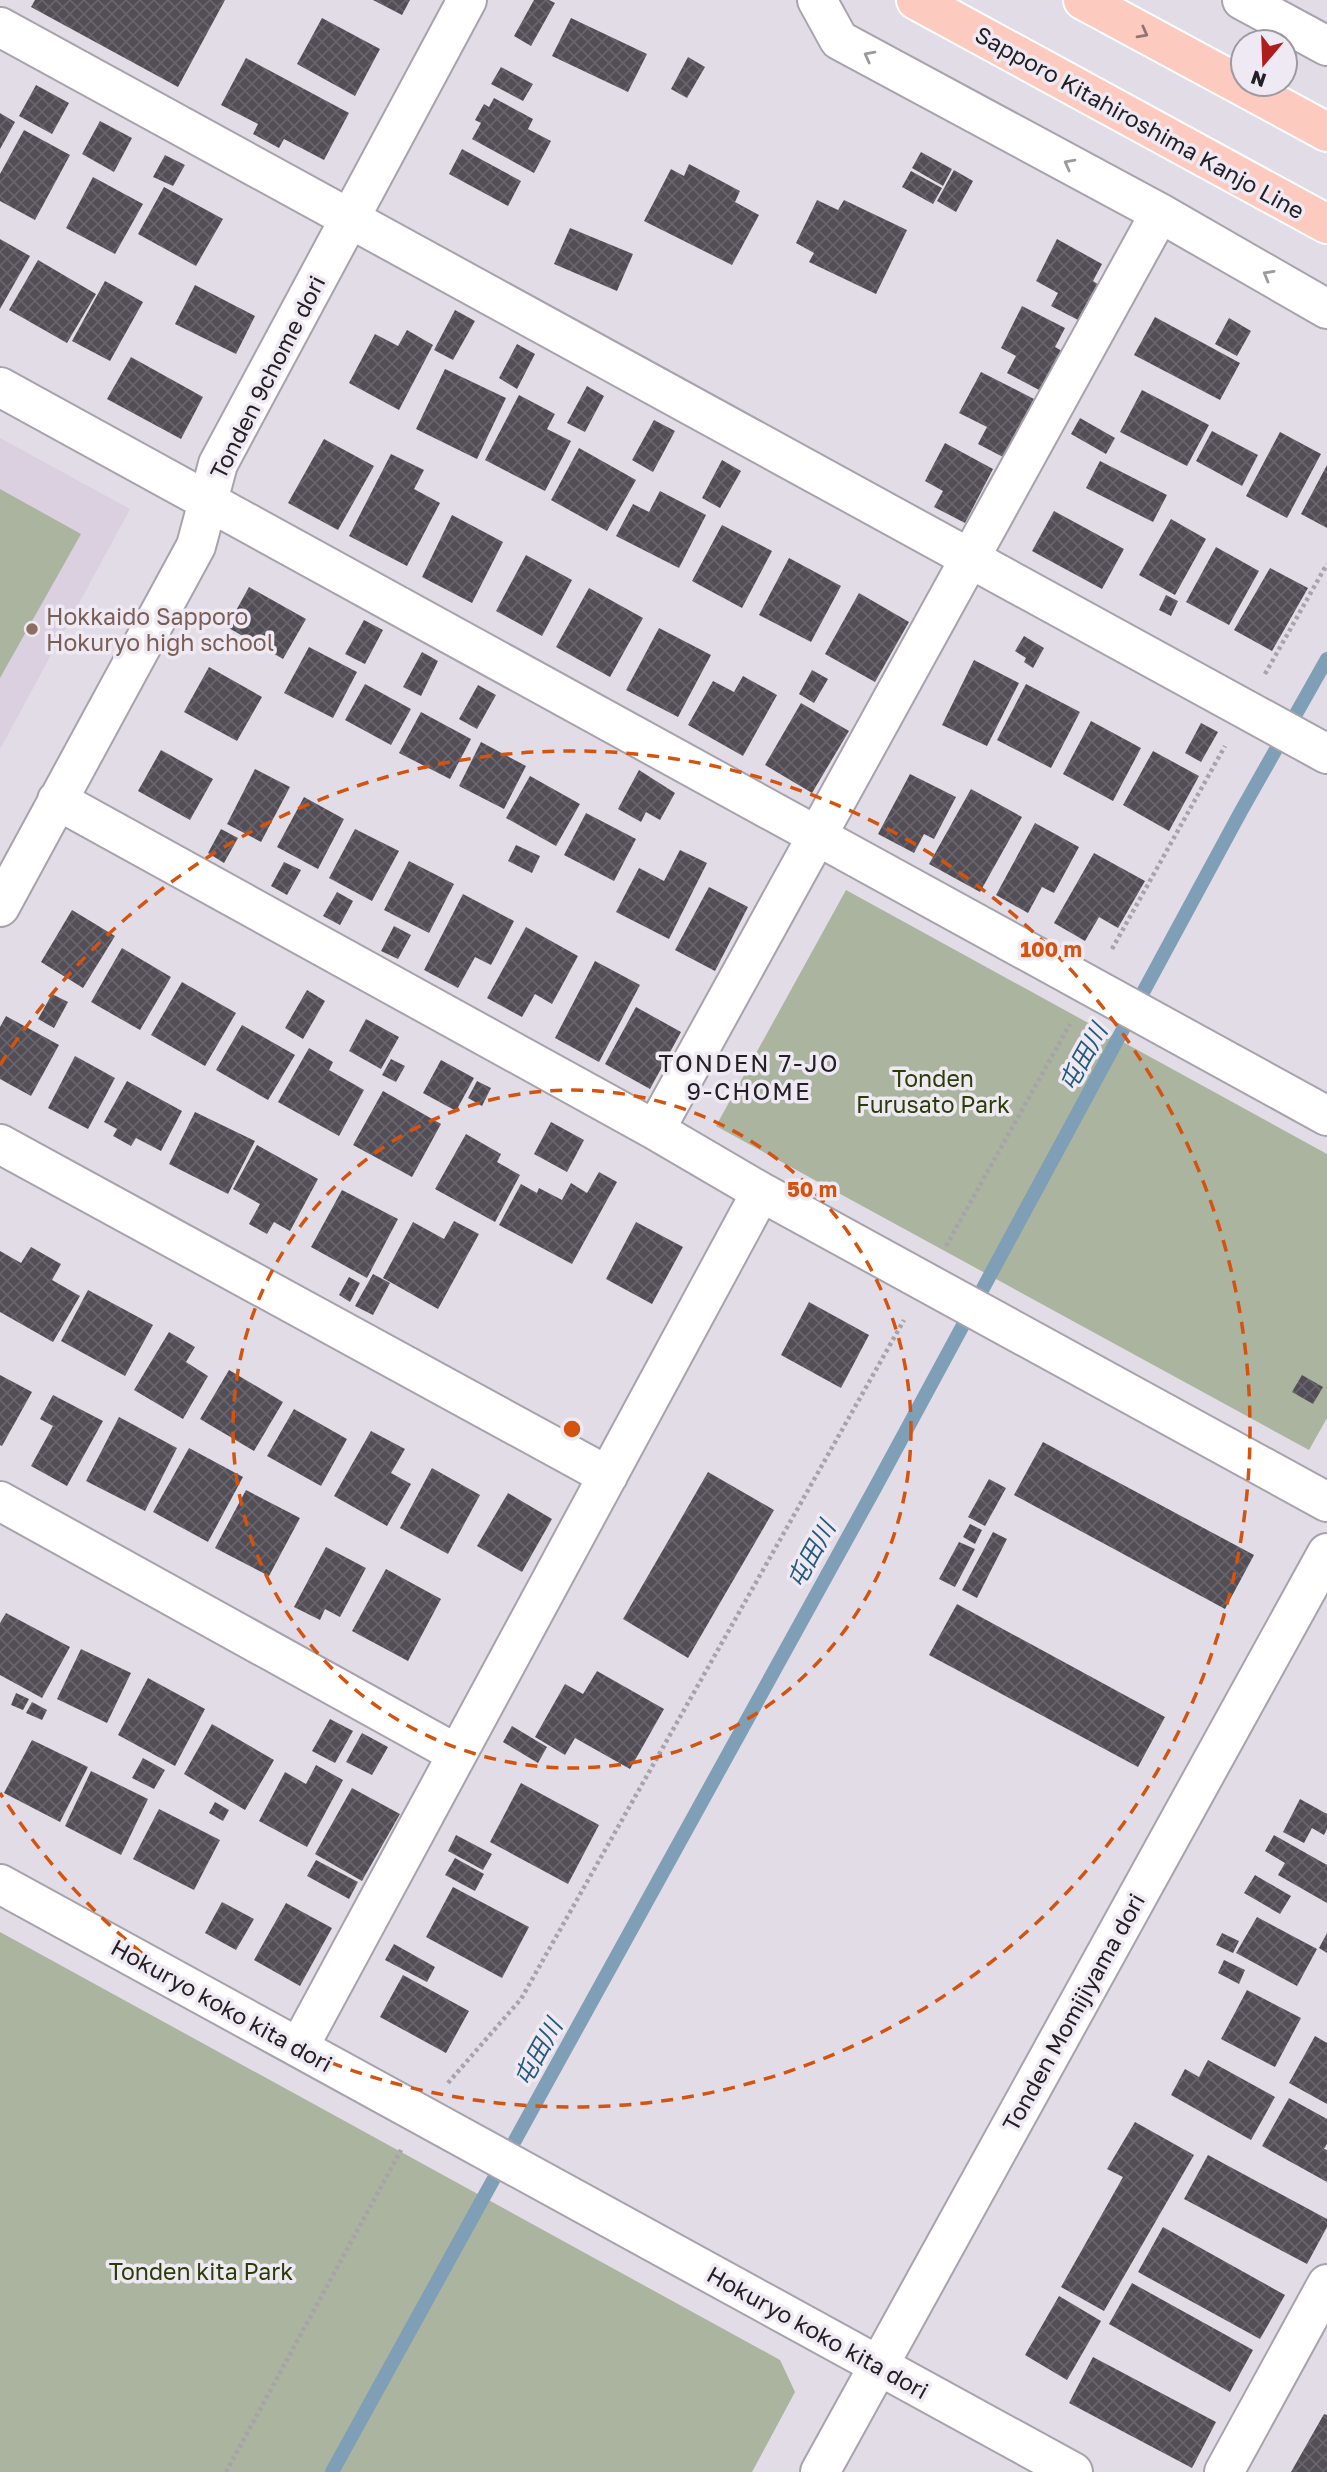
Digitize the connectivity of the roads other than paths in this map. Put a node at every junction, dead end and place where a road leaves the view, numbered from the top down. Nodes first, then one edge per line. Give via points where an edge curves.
1 (467, 0) edge
2 (817, 0) edge
3 (916, 0) edge
4 (1083, 0) edge
5 (1242, 0) edge
6 (0, 27) edge
7 (1327, 46) edge
8 (1327, 132) edge
9 (1160, 213) junction
10 (348, 218) junction
11 (1327, 224) edge
12 (1327, 309) edge
13 (0, 387) edge
14 (207, 501) junction
15 (970, 559) junction
16 (1327, 754) edge
17 (57, 800) junction
18 (817, 836) junction
19 (0, 907) edge
20 (1327, 1116) edge
21 (655, 1130) junction
22 (0, 1144) edge
23 (761, 1192) junction
24 (608, 1476) junction
25 (0, 1501) edge
26 (1327, 1502) edge
27 (1327, 1553) edge
28 (457, 1754) junction
29 (0, 1884) edge
30 (299, 2047) junction
31 (1327, 2284) edge
32 (878, 2365) junction
33 (820, 2472) edge
34 (1073, 2472) edge
35 (1224, 2472) edge

1 - 10 street, Tonden 9chome dori
9 -> 2 street via 839,40
3 - 11 main road, Sapporo Kitahiroshima Kanjo Line
4 -> 8 main road
5 - 7 street
6 - 10 street
12 -> 9 street
9 - 15 street
10 - 14 street, Tonden 9chome dori via 218,464
10 - 15 street
13 - 14 street
14 - 17 street, Tonden 9chome dori via 196,546
14 - 18 street
15 - 16 street
15 - 18 street
17 - 19 street, Tonden 9chome dori
17 - 21 street
18 - 20 street
18 - 21 street
21 - 23 street
22 - 24 street
23 - 24 street
23 - 26 street
24 - 28 street
25 - 28 street
27 - 32 street, Tonden Momijiyama dori
28 - 30 street
29 - 30 street, Hokuryo koko kita dori
30 - 32 street, Hokuryo koko kita dori
31 - 35 street
32 - 33 street, Tonden Momijiyama dori
32 - 34 street, Hokuryo koko kita dori

